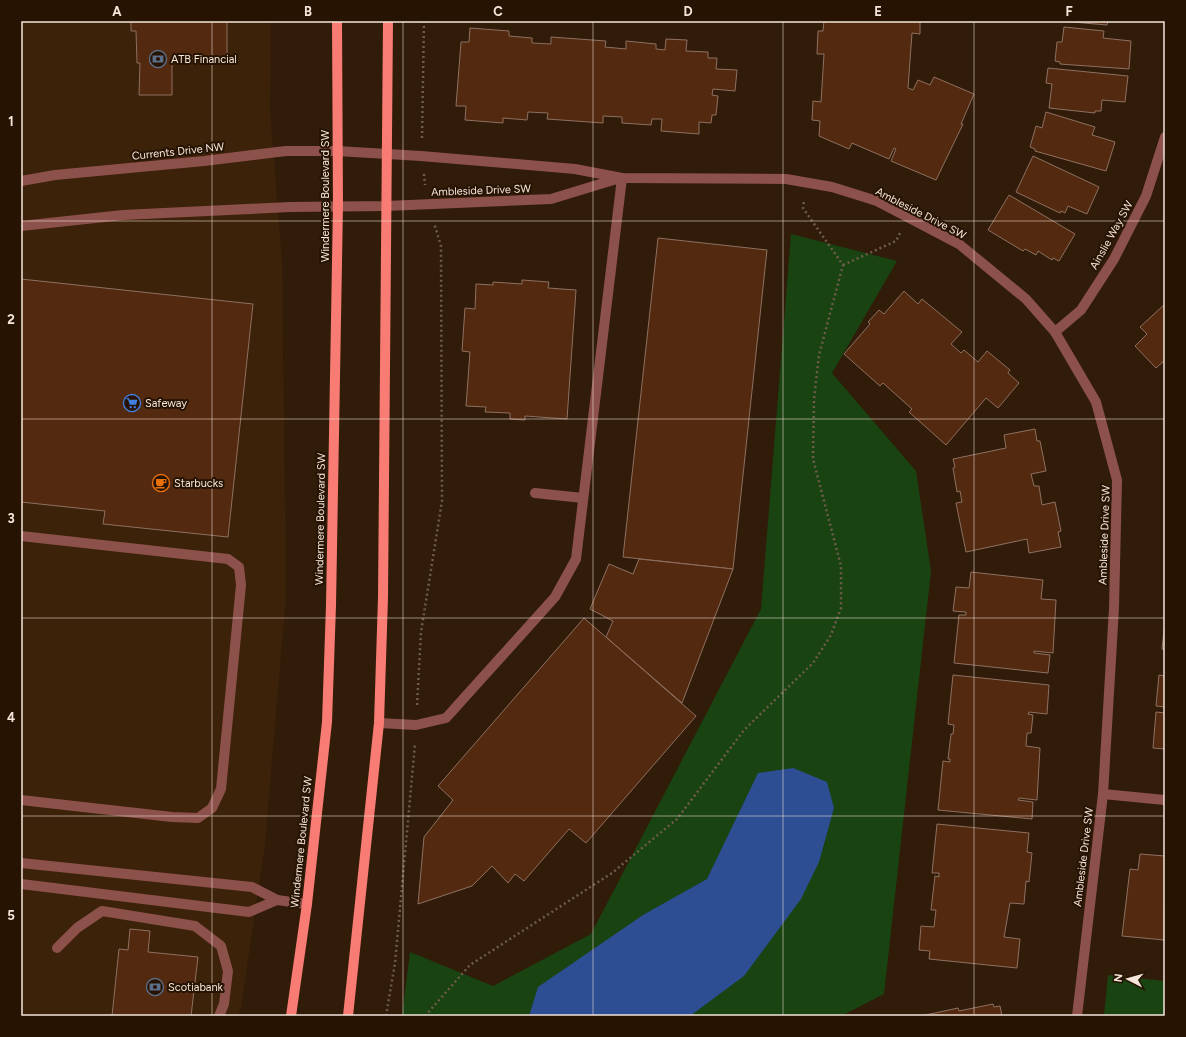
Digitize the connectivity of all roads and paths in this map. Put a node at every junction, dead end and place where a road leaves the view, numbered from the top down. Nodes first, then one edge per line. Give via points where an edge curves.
1 (338, 21) edge
2 (388, 21) edge
3 (424, 21) edge
4 (1165, 137) edge
5 (337, 151) junction
6 (388, 154) junction
7 (421, 156) junction
8 (622, 178) junction
9 (21, 181) edge
10 (805, 182) junction
11 (428, 204) junction
12 (338, 205) junction
13 (386, 206) junction
14 (909, 218) junction
15 (21, 226) edge
16 (843, 265) junction
17 (1055, 332) junction
18 (535, 493) dead end
19 (583, 498) junction
20 (21, 536) edge
21 (379, 723) junction
22 (416, 725) junction
23 (1103, 794) junction
24 (21, 800) edge
25 (1165, 800) edge
26 (21, 863) edge
27 (21, 884) edge
28 (277, 900) junction
29 (307, 904) junction
30 (57, 948) dead end
31 (219, 1016) edge
32 (291, 1016) edge
33 (348, 1016) edge
34 (386, 1016) edge
35 (425, 1016) edge
36 (1077, 1016) edge

1 - 5 main road, Windermere Boulevard SW
2 - 6 main road
3 - 7 path via 424,116
4 - 17 street, Ainslie Way SW via 1146,196 1114,258 1081,310
5 - 6 street, Ambleside Drive SW
5 - 9 street, Currents Drive NW via 286,151 55,175
5 - 12 main road, Windermere Boulevard SW
6 - 7 street, Ambleside Drive SW
6 - 13 main road
7 - 8 street, Ambleside Drive SW via 575,169
7 - 11 path
8 - 10 street, Ambleside Drive SW via 779,179
8 - 11 street, Ambleside Drive SW via 550,199
8 - 19 street
10 - 14 street, Ambleside Drive SW via 832,187 877,201
10 - 16 path via 803,208
11 - 13 street, Ambleside Drive SW
11 - 22 path via 441,246 442,501 422,632
12 - 13 street, Ambleside Drive SW
12 - 15 street via 123,215
12 - 29 main road, Windermere Boulevard SW via 331,597 326,722
13 - 21 main road via 383,597
14 - 16 path via 896,242
14 - 17 street, Ambleside Drive SW via 959,244 1026,299
16 - 35 path via 819,355 814,399 813,459 841,566 841,608 831,635 813,663 744,730 677,819 612,873 470,965
17 - 23 street, Ambleside Drive SW via 1096,402 1117,480 1114,608
18 - 19 street
19 - 22 street via 576,559 555,596 446,718
20 - 24 street via 228,559 239,567 241,585 221,789 212,808 198,818 172,817
21 - 22 street
21 - 33 main road
22 - 34 path via 395,963
23 - 25 street
23 - 36 street, Ambleside Drive SW
26 - 28 street via 252,887
27 - 28 street via 248,912
28 - 29 street
29 - 32 main road, Windermere Boulevard SW
30 - 31 street via 77,928 102,911 195,926 221,946 228,971 224,1004

